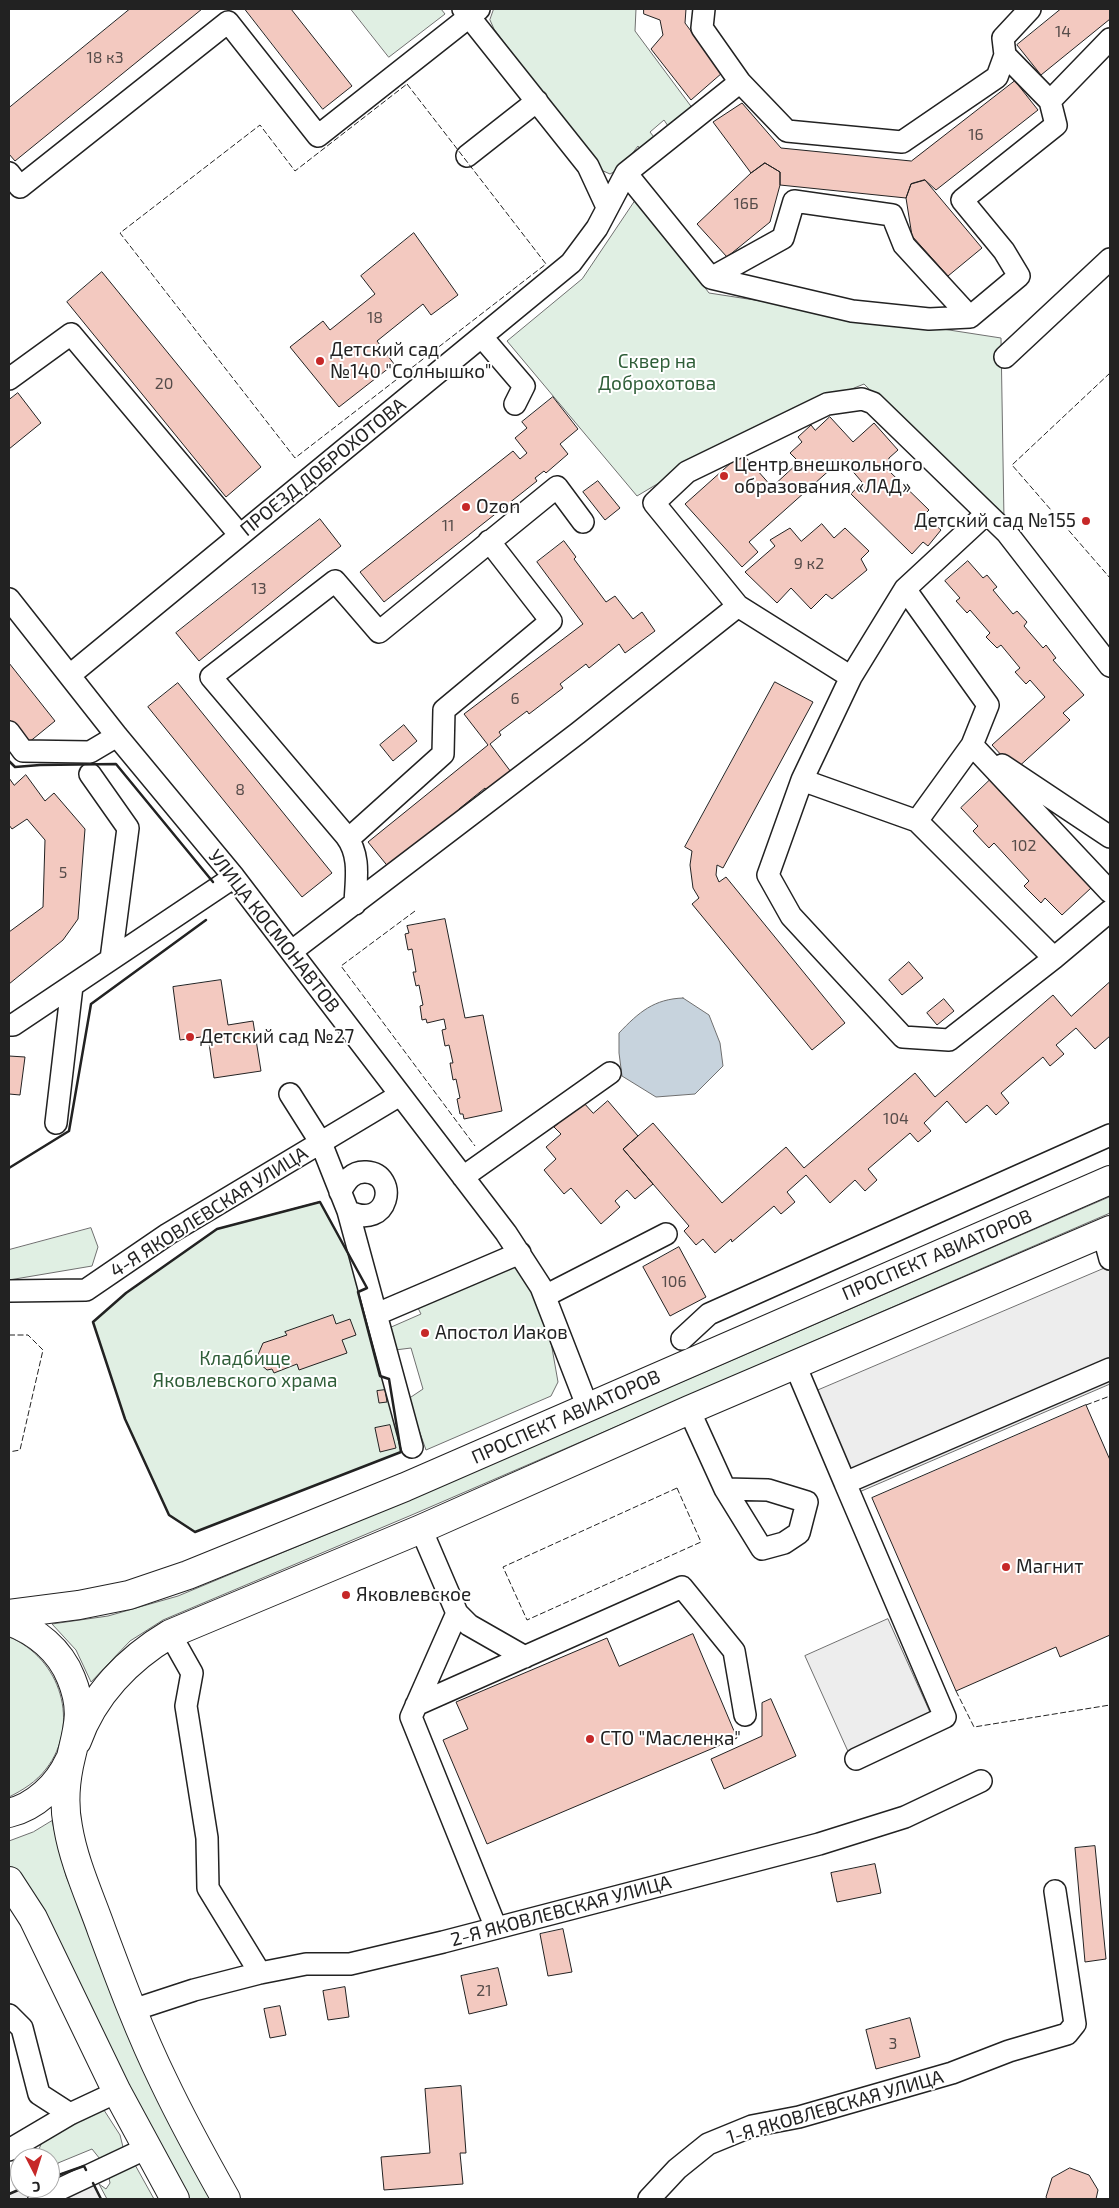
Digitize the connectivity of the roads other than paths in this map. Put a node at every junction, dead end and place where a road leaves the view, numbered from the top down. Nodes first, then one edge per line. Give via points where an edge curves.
1 (704, 9) edge
2 (1030, 9) edge
3 (471, 11) edge
4 (1110, 39) edge
5 (1005, 55) junction
6 (740, 82) junction
7 (536, 101) junction
8 (1050, 101) junction
9 (467, 156) dead end
10 (9, 173) edge
11 (626, 173) junction
12 (607, 207) junction
13 (1110, 258) edge
14 (711, 278) junction
15 (970, 317) junction
16 (482, 337) junction
17 (1005, 357) dead end
18 (9, 379) edge
19 (516, 404) dead end
20 (986, 514) junction
21 (583, 522) dead end
22 (239, 534) junction
23 (489, 541) junction
24 (905, 589) junction
25 (9, 599) edge
26 (738, 606) junction
27 (1110, 666) edge
28 (70, 675) junction
29 (851, 677) junction
30 (9, 732) edge
31 (117, 736) junction
32 (972, 744) junction
33 (90, 774) dead end
34 (802, 780) junction
35 (917, 821) junction
36 (346, 836) junction
37 (1110, 837) edge
38 (234, 877) junction
39 (1110, 892) edge
40 (355, 904) junction
41 (1110, 911) edge
42 (292, 951) junction
43 (1054, 958) junction
44 (112, 960) junction
45 (72, 986) junction
46 (9, 1025) edge
47 (610, 1073) dead end
48 (290, 1094) dead end
49 (400, 1095) junction
50 (56, 1123) dead end
51 (1110, 1135) edge
52 (320, 1143) junction
53 (463, 1177) junction
54 (1110, 1180) edge
55 (1107, 1231) edge
56 (666, 1234) dead end
57 (520, 1253) junction
58 (1110, 1259) edge
59 (9, 1291) edge
60 (545, 1296) junction
61 (377, 1314) junction
62 (682, 1339) dead end
63 (795, 1366) junction
64 (1110, 1369) edge
65 (588, 1408) junction
66 (689, 1410) junction
67 (412, 1447) dead end
68 (845, 1483) junction
69 (725, 1489) dead end
70 (421, 1529) junction
71 (9, 1614) edge
72 (458, 1614) junction
73 (9, 1621) edge
74 (170, 1634) junction
75 (525, 1657) junction
76 (416, 1705) junction
77 (745, 1715) dead end
78 (75, 1747) junction
79 (856, 1759) dead end
80 (981, 1781) dead end
81 (9, 1813) edge
82 (9, 1881) edge
83 (1055, 1891) dead end
84 (496, 1928) junction
85 (260, 1973) junction
86 (133, 2010) junction
87 (9, 2015) edge
88 (117, 2092) junction
89 (70, 2114) junction
90 (147, 2148) junction
91 (9, 2150) edge
92 (39, 2199) edge
93 (175, 2199) edge
94 (226, 2199) edge
95 (649, 2199) edge

1 - 6 street via 702,28
2 - 5 street via 1003,38
3 - 7 street
3 - 10 street via 318,136 228,22 20,188
4 - 8 street
5 - 6 street via 997,77 902,142 787,131
5 - 8 street
6 - 11 street
7 - 9 street
7 - 12 street via 588,166
8 - 15 street via 1056,125 962,200 1004,251 1019,276
11 - 12 street, ПРОЕЗД ДОБРОХОТОВА
11 - 14 street
12 - 16 street, ПРОЕЗД ДОБРОХОТОВА via 597,228 571,263
13 - 17 street
14 - 15 street via 852,311 929,319
14 - 15 street via 783,238 794,201 892,215 904,245
16 - 19 street via 524,386
16 - 22 street, ПРОЕЗД ДОБРОХОТОВА
18 - 22 street via 71,334
20 - 24 street
20 - 26 street via 873,403 862,399 827,404 687,472 654,503
20 - 27 street via 1007,533
21 - 23 street via 557,487
22 - 28 street, ПРОЕЗД ДОБРОХОТОВА
23 - 36 street via 551,621 444,710 442,754 354,834
23 - 36 street via 379,632 335,581 211,678
24 - 29 street
24 - 32 street via 988,705
25 - 28 street, УЛИЦА КОСМОНАВТОВ
26 - 29 street
26 - 40 street
28 - 31 street, УЛИЦА КОСМОНАВТОВ
29 - 34 street
30 - 31 street via 23,751 90,752
31 - 38 street, УЛИЦА КОСМОНАВТОВ
32 - 35 street
32 - 37 street
32 - 39 street
33 - 44 street via 128,828
34 - 35 street
34 - 43 street via 768,876 791,916 902,1037 949,1040
35 - 43 street
36 - 40 street via 354,847
38 - 42 street, УЛИЦА КОСМОНАВТОВ
38 - 44 street
40 - 42 street
41 - 43 street
42 - 49 street, УЛИЦА КОСМОНАВТОВ
44 - 45 street
45 - 46 street
45 - 50 street
47 - 53 street
48 - 52 street
49 - 52 street, 4-Я ЯКОВЛЕВСКАЯ УЛИЦА
49 - 53 street, УЛИЦА КОСМОНАВТОВ
51 - 62 street via 709,1314
52 - 59 street, 4-Я ЯКОВЛЕВСКАЯ УЛИЦА via 168,1234 86,1290
52 - 61 street via 344,1201
53 - 57 street, УЛИЦА КОСМОНАВТОВ
54 - 65 main road, ПРОСПЕКТ АВИАТОРОВ
55 - 58 street
55 - 63 main road
56 - 60 street
57 - 60 street, УЛИЦА КОСМОНАВТОВ
57 - 61 street
60 - 65 street, УЛИЦА КОСМОНАВТОВ
61 - 67 street
63 - 66 main road
63 - 68 street
64 - 68 street
65 - 71 main road, ПРОСПЕКТ АВИАТОРОВ via 405,1487 152,1589 105,1600
66 - 69 street
66 - 70 main road
68 - 79 street via 945,1717
70 - 72 street
70 - 74 main road
72 - 75 street via 469,1625
72 - 76 street
73 - 78 main road via 40,1637 63,1661 77,1694 79,1710
74 - 78 main road via 140,1653 115,1679 93,1707
74 - 85 street via 192,1673 186,1706 207,1838 208,1888
75 - 76 street
75 - 77 street via 682,1587 734,1651
76 - 84 street via 411,1716
78 - 81 main road via 58,1780 46,1793 31,1804
78 - 86 main road via 66,1799 70,1839
80 - 84 street, 2-Я ЯКОВЛЕВСКАЯ УЛИЦА via 904,1816 818,1844
82 - 88 main road via 33,1918
83 - 95 street, 1-Я ЯКОВЛЕВСКАЯ УЛИЦА via 1075,2024 1067,2034 1009,2050 952,2073 799,2117 752,2126 708,2144
84 - 85 street, 2-Я ЯКОВЛЕВСКАЯ УЛИЦА via 350,1964 306,1964
85 - 86 street, 2-Я ЯКОВЛЕВСКАЯ УЛИЦА
86 - 94 main road via 184,2123
87 - 89 street via 22,2028 39,2094
88 - 89 street
88 - 90 main road
89 - 91 street
90 - 92 street
90 - 93 main road

